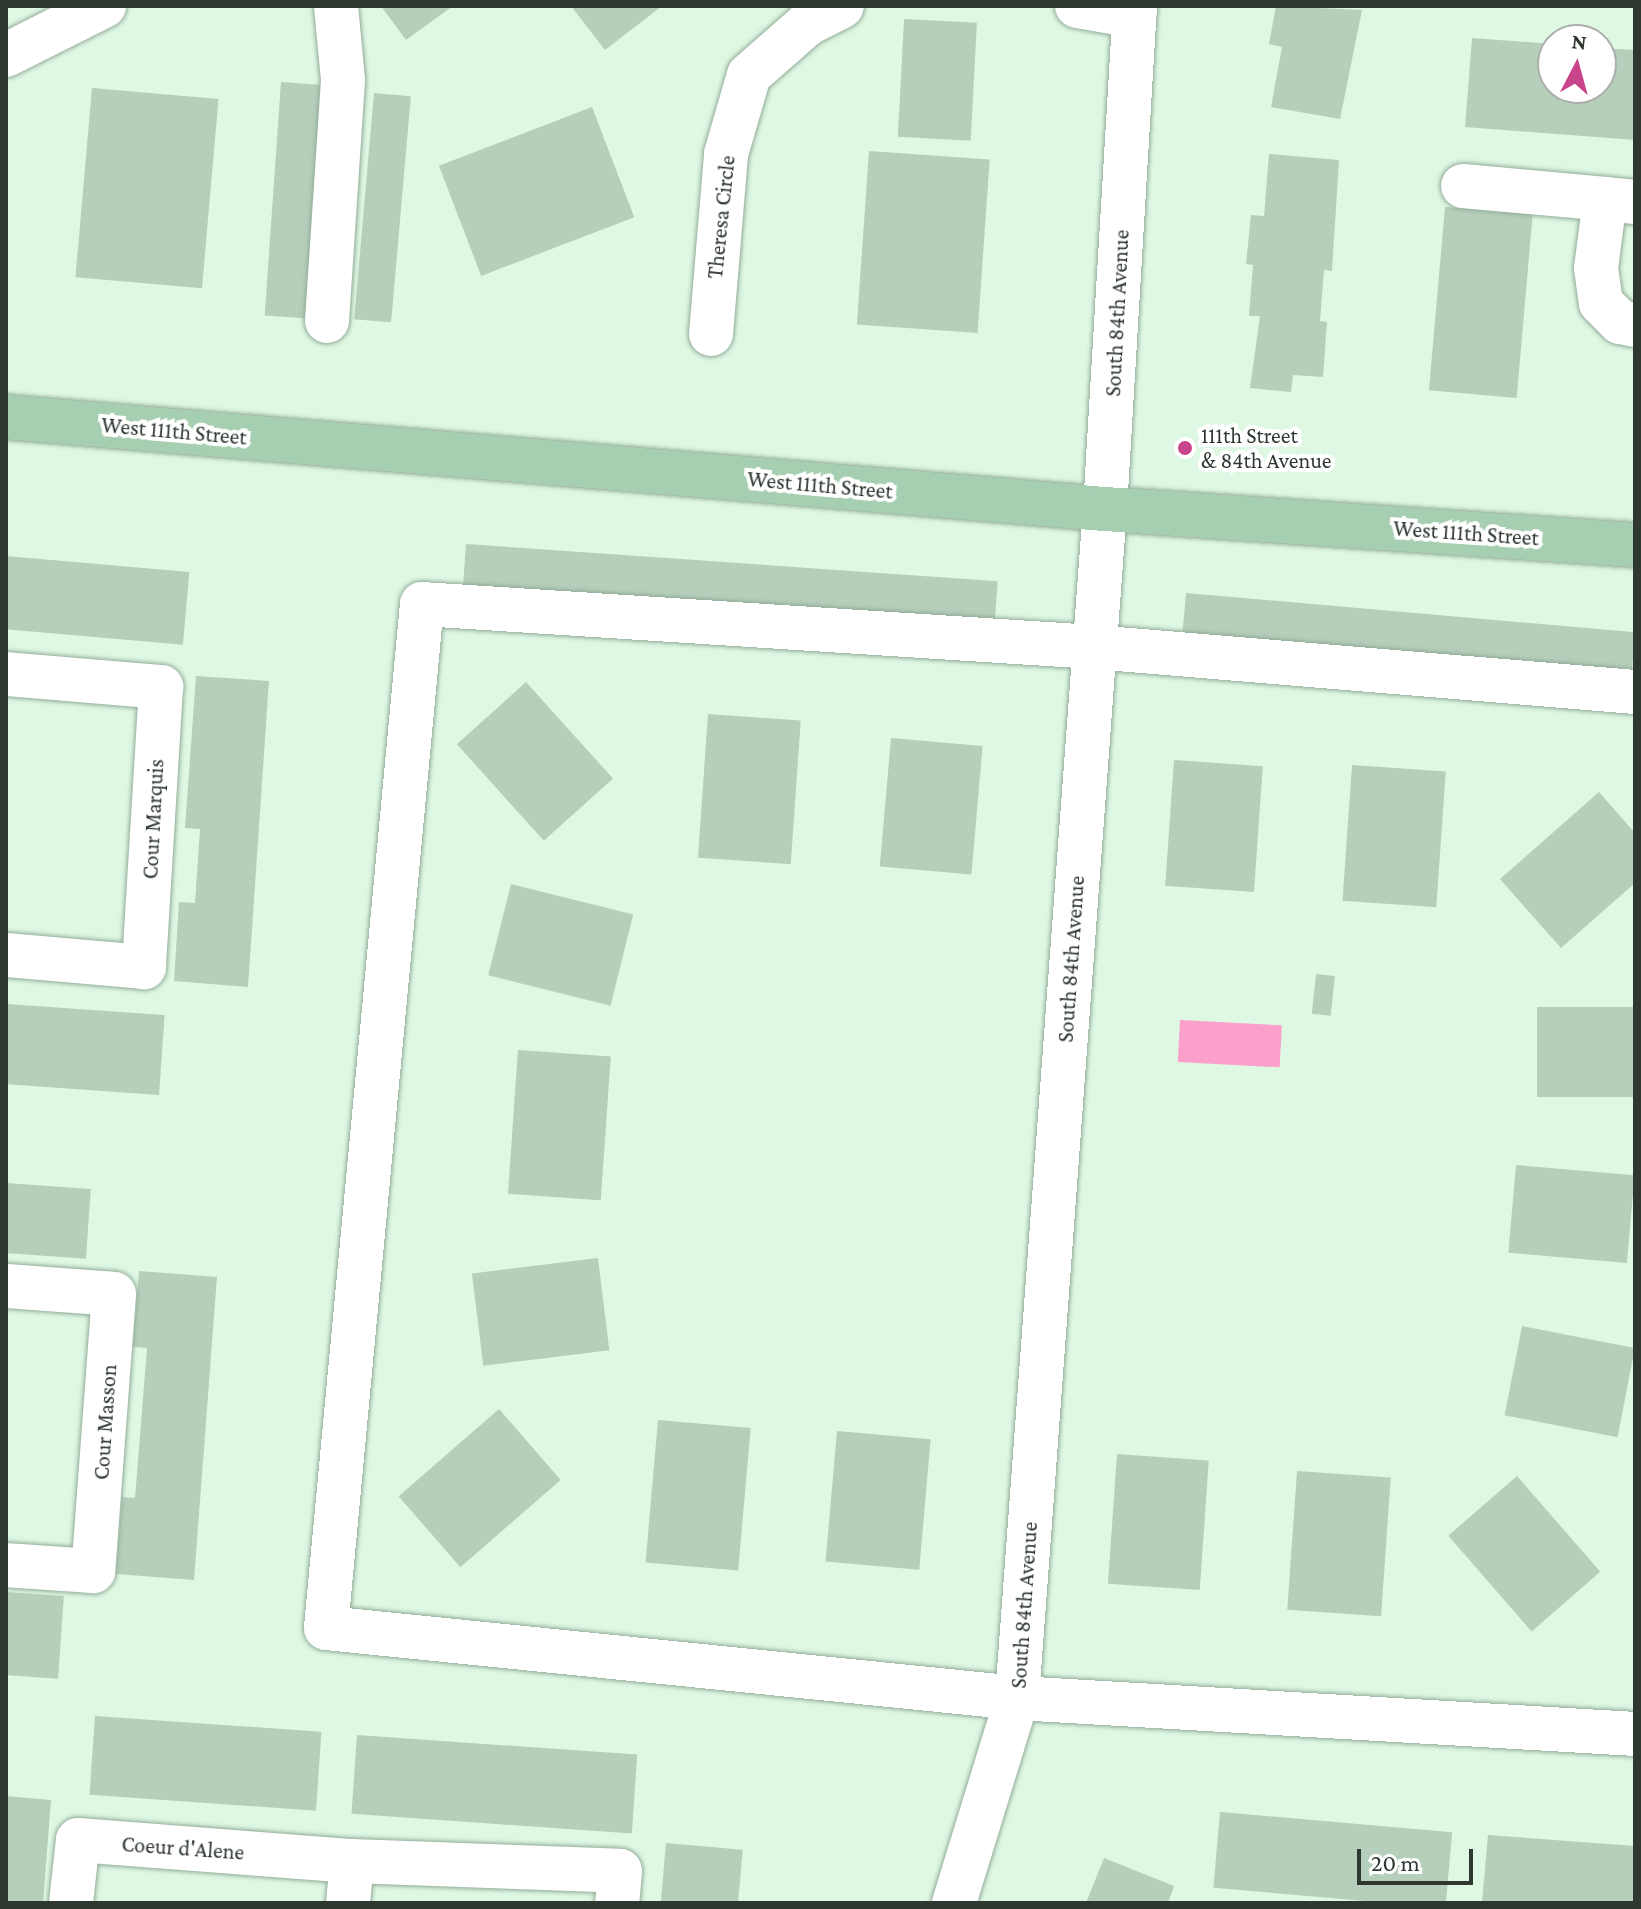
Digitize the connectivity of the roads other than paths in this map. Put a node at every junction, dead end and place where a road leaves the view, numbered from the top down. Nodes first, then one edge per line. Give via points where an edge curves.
1 (104, 6) edge
2 (336, 6) edge
3 (842, 6) edge
4 (1077, 6) edge
5 (1134, 11) edge
6 (6, 55) edge
7 (1463, 186) dead end
8 (1620, 200) edge
9 (327, 321) dead end
10 (1635, 325) edge
11 (711, 334) dead end
12 (6, 417) edge
13 (1105, 509) junction
14 (1635, 545) edge
15 (1094, 647) junction
16 (6, 674) edge
17 (1635, 692) edge
18 (6, 955) edge
19 (6, 1286) edge
20 (6, 1565) edge
21 (1017, 1698) junction
22 (1635, 1734) edge
23 (350, 1882) edge
24 (71, 1903) edge
25 (617, 1903) edge
26 (954, 1903) edge

1 - 6 street
2 - 9 street via 343,80
3 - 11 street, Theresa Circle via 807,24 749,75 726,154
4 - 5 street
5 - 13 street, South 84th Avenue
7 - 8 street
8 - 10 street via 1596,268 1601,303 1620,322
12 - 13 main road, West 111th Street
13 - 14 main road, West 111th Street
13 - 15 street, South 84th Avenue
15 - 17 street
15 - 21 street, South 84th Avenue
15 - 21 street via 422,604 326,1628
16 - 18 street, Cour Marquis via 161,687 144,967
19 - 20 street, Cour Masson via 114,1294 93,1571
21 - 22 street
21 - 26 street, South 84th Avenue
23 - 24 street, Coeur d'Alene via 78,1840
23 - 25 street, Coeur d'Alene via 620,1871

